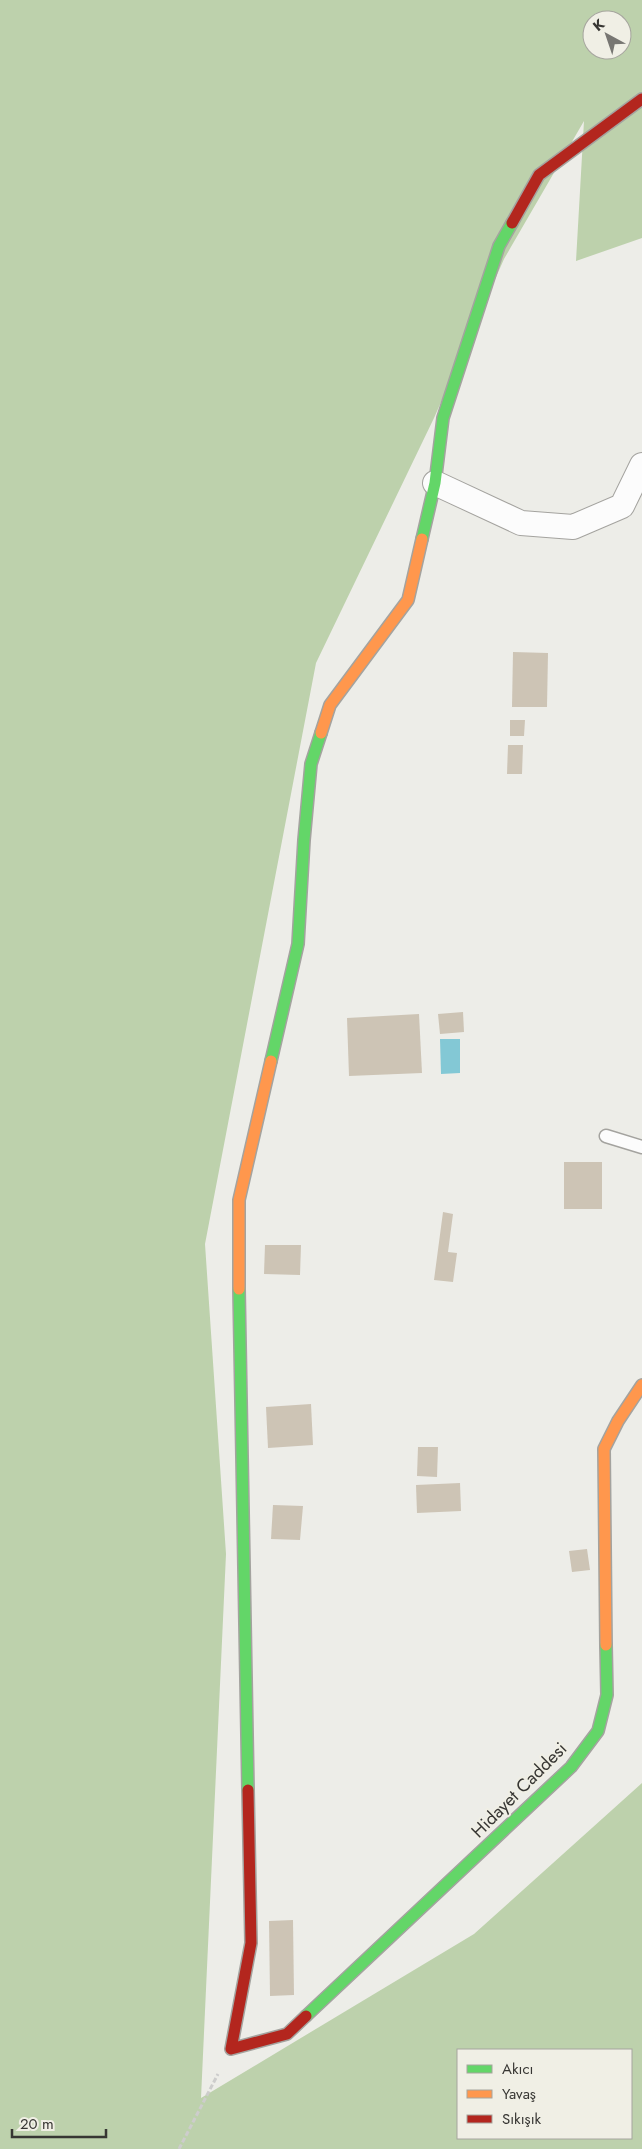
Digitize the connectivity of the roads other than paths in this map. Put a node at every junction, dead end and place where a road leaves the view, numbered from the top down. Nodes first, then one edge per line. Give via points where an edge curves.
1 (642, 99) edge
2 (642, 466) edge
3 (435, 483) junction
4 (606, 1136) dead end
5 (642, 1147) edge
6 (642, 1386) edge

1 - 3 street via 539,175 499,246 443,418
2 - 3 street via 622,506 573,527 520,523
3 - 6 street, Hidayet Caddesi via 408,600 330,705 311,764 298,944 239,1200 251,1942 231,2049 287,2034 571,1768 598,1731 606,1695 604,1449
4 - 5 lane

